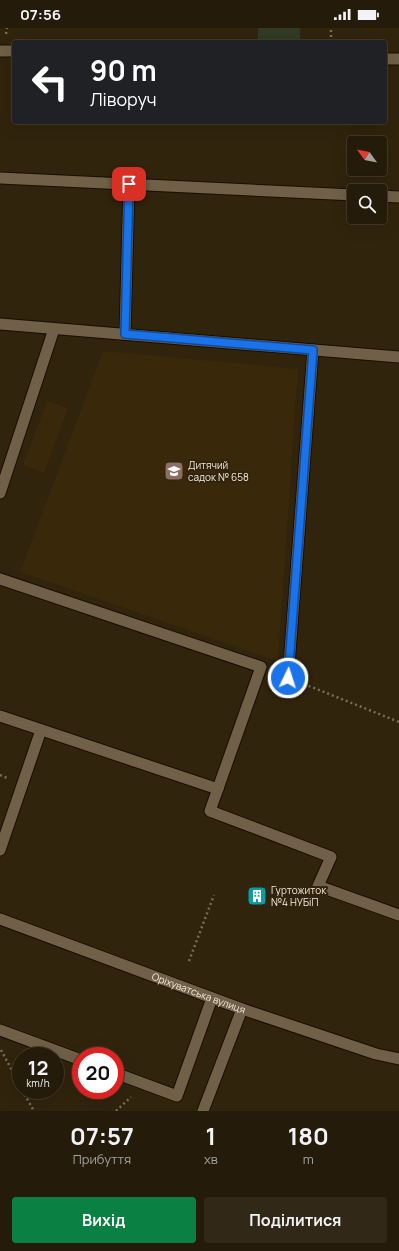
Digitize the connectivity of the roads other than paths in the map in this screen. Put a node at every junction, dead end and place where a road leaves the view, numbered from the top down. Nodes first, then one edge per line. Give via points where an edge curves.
1 (0, 51) edge
2 (12, 51) edge
3 (387, 58) edge
4 (399, 59) edge
5 (0, 178) edge
6 (129, 184) junction
7 (347, 195) edge
8 (387, 196) edge
9 (399, 197) edge
10 (0, 324) edge
11 (54, 329) junction
12 (125, 334) junction
13 (313, 350) junction
14 (399, 357) edge
15 (0, 493) edge
16 (0, 579) edge
17 (288, 678) road end
18 (0, 716) edge
19 (41, 730) junction
20 (218, 789) junction
21 (0, 850) edge
22 (399, 915) edge
23 (0, 919) edge
24 (212, 998) junction
25 (242, 1009) junction
26 (0, 1030) edge
27 (72, 1057) edge
28 (399, 1059) edge
29 (124, 1076) edge
30 (202, 1111) edge

1 - 2 street
3 - 4 street
5 - 6 street
6 - 7 street
6 - 12 street
8 - 9 street
10 - 11 street
11 - 12 street
11 - 15 street
12 - 13 street
13 - 14 street
13 - 17 street
16 - 20 street via 261,667
18 - 19 street
19 - 20 street
19 - 21 street
20 - 22 street via 210,812 331,857 318,886
23 - 24 street, Оріхуватська вулиця
24 - 25 street, Оріхуватська вулиця
24 - 29 street via 177,1096
25 - 28 street, Оріхуватська вулиця via 376,1054
25 - 30 street
26 - 27 street

